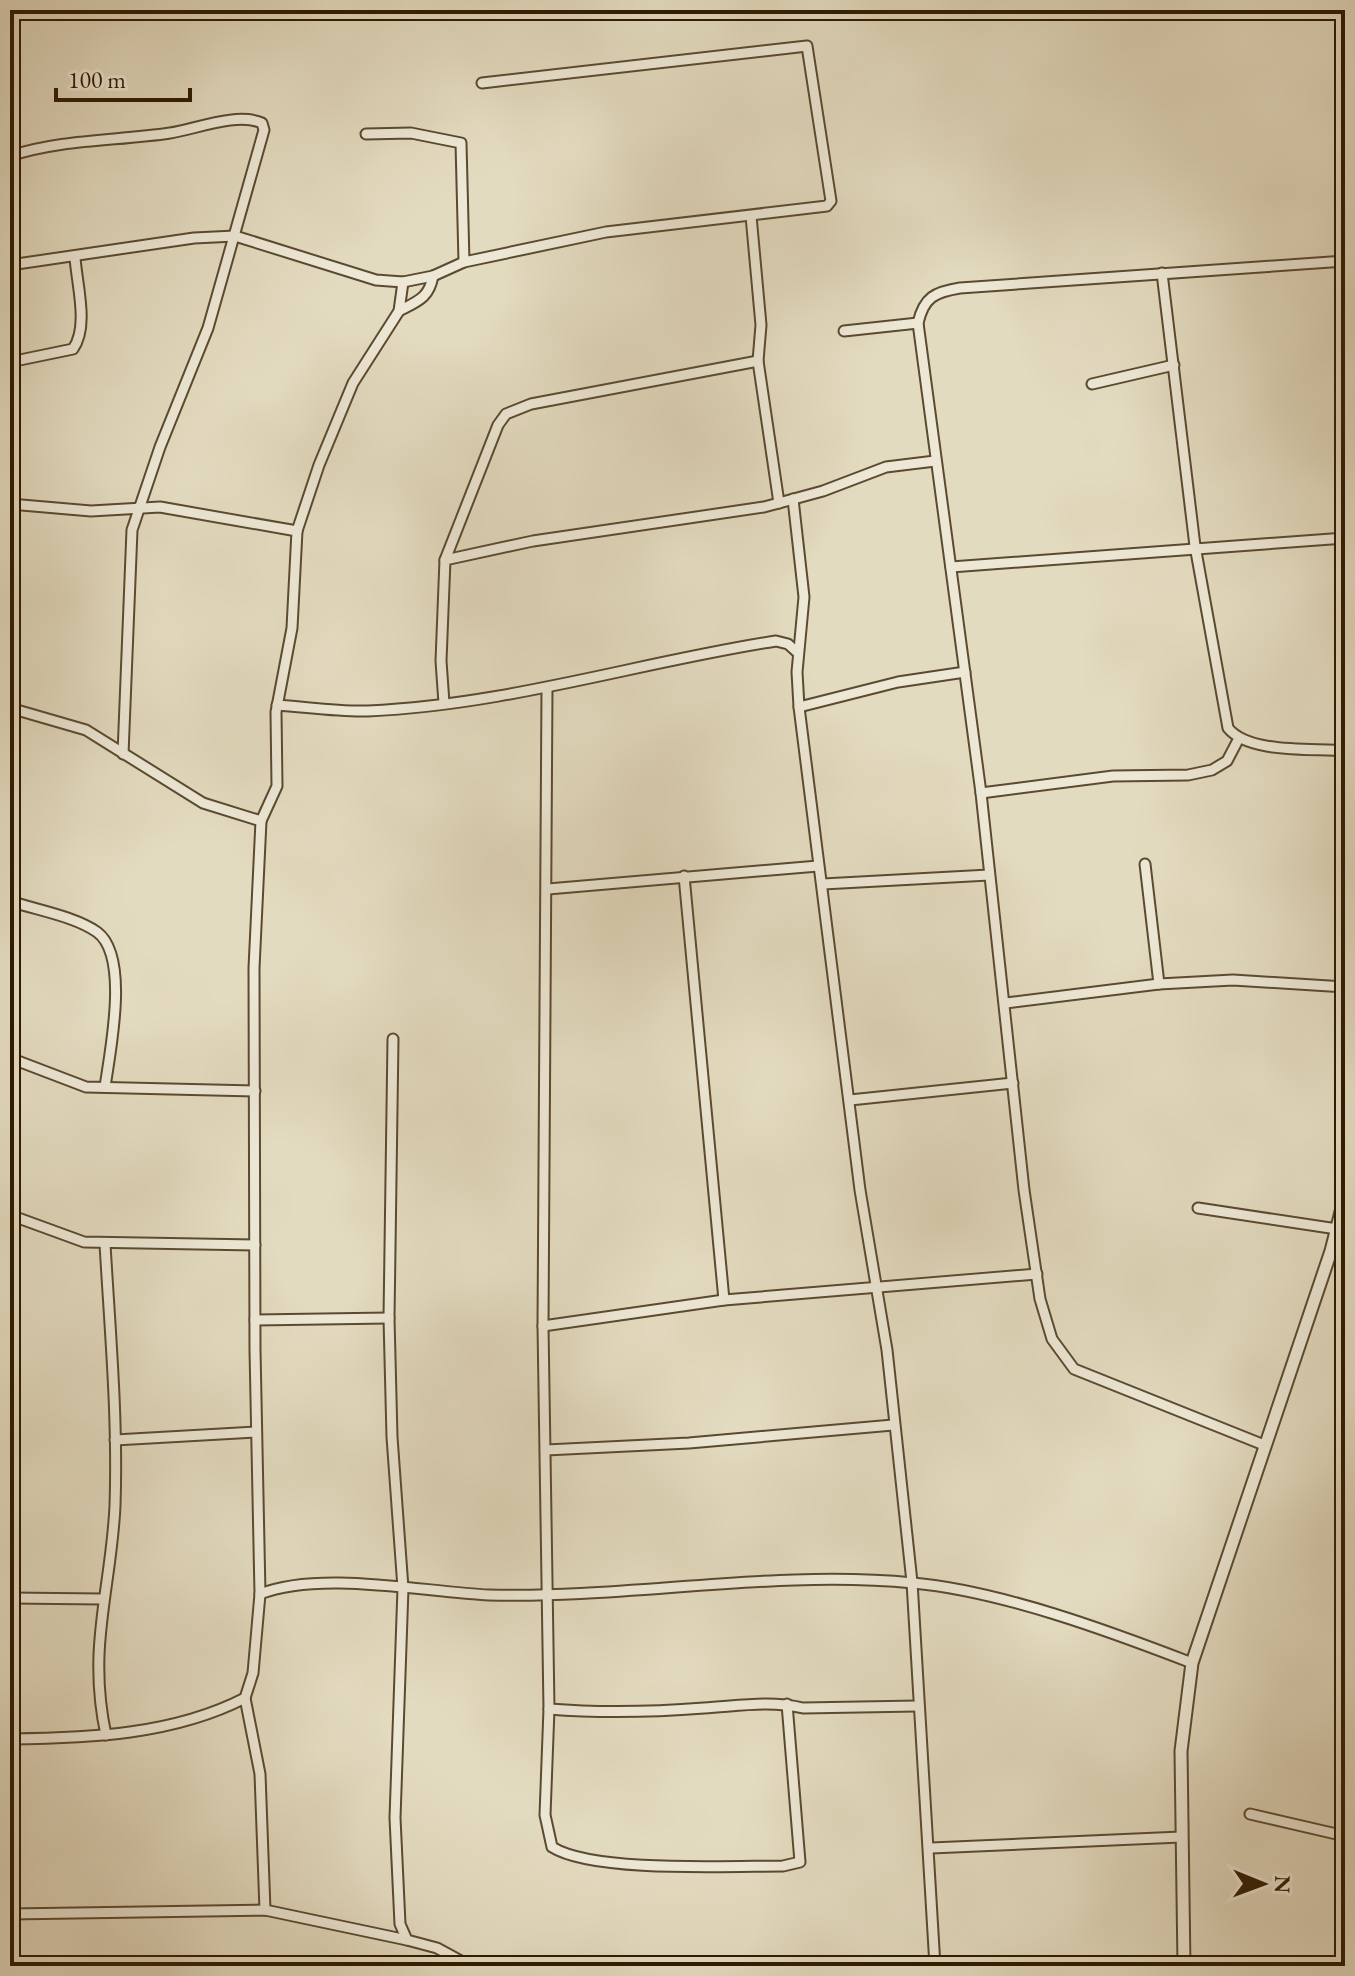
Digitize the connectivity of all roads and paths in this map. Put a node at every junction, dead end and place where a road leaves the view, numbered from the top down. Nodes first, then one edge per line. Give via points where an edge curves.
1 (482, 83) dead end
2 (366, 134) dead end
3 (10, 156) edge
4 (751, 216) junction
5 (235, 236) junction
6 (75, 258) junction
7 (1345, 261) edge
8 (464, 262) junction
9 (10, 265) edge
10 (1162, 273) junction
11 (433, 276) junction
12 (403, 282) junction
13 (399, 311) junction
14 (918, 323) junction
15 (844, 331) dead end
16 (758, 361) junction
17 (10, 362) edge
18 (1174, 365) junction
19 (1092, 384) dead end
20 (935, 461) junction
21 (793, 499) junction
22 (779, 503) junction
23 (10, 504) edge
24 (141, 507) junction
25 (297, 531) junction
26 (1345, 538) edge
27 (1195, 546) junction
28 (445, 560) junction
29 (951, 567) junction
30 (798, 653) junction
31 (965, 672) junction
32 (547, 688) junction
33 (444, 703) junction
34 (277, 705) junction
35 (799, 707) junction
36 (10, 708) edge
37 (1238, 740) junction
38 (1345, 751) edge
39 (123, 754) junction
40 (981, 793) junction
41 (261, 821) junction
42 (1145, 864) dead end
43 (818, 866) junction
44 (989, 875) junction
45 (684, 876) junction
46 (823, 884) junction
47 (548, 889) junction
48 (10, 901) edge
49 (1159, 984) junction
50 (1345, 987) edge
51 (1006, 1003) junction
52 (393, 1039) dead end
53 (10, 1058) edge
54 (1013, 1083) junction
55 (105, 1087) junction
56 (255, 1091) junction
57 (850, 1100) junction
58 (1345, 1196) edge
59 (1198, 1208) dead end
60 (10, 1215) edge
61 (1337, 1229) junction
62 (105, 1244) junction
63 (255, 1245) junction
64 (1331, 1251) junction
65 (1345, 1252) edge
66 (1037, 1274) junction
67 (878, 1287) junction
68 (724, 1300) junction
69 (389, 1318) junction
70 (255, 1320) junction
71 (543, 1326) junction
72 (893, 1425) junction
73 (256, 1432) junction
74 (115, 1440) junction
75 (1264, 1445) junction
76 (546, 1450) junction
77 (1345, 1564) edge
78 (1345, 1580) edge
79 (912, 1582) junction
80 (403, 1588) junction
81 (260, 1594) junction
82 (548, 1595) junction
83 (10, 1598) edge
84 (102, 1599) junction
85 (1192, 1663) junction
86 (245, 1698) junction
87 (787, 1704) junction
88 (917, 1706) junction
89 (549, 1709) junction
90 (106, 1735) junction
91 (10, 1739) edge
92 (1250, 1814) dead end
93 (1345, 1836) edge
94 (1181, 1837) junction
95 (931, 1848) junction
96 (265, 1910) junction
97 (10, 1914) edge
98 (407, 1940) junction
99 (470, 1966) edge
100 (935, 1966) edge
101 (1184, 1966) edge

1 - 4 street via 807,46 831,201 827,206
2 - 8 street via 411,133 461,143
3 - 5 street via 65,143 253,119 264,130
4 - 8 street via 606,232
4 - 16 street via 761,325
5 - 6 street
5 - 12 street via 376,280
5 - 24 street via 208,328
6 - 9 street
6 - 17 street via 79,341 73,349
7 - 10 street
8 - 11 street
10 - 14 street via 936,292 922,305
10 - 18 street
11 - 12 street
11 - 13 street via 423,299
12 - 13 street
13 - 25 street via 353,383
14 - 15 street
14 - 20 street
16 - 22 street
16 - 28 street via 531,404 506,414
18 - 19 street
18 - 27 street
20 - 21 street via 886,467
20 - 29 street
21 - 22 street
21 - 30 street via 804,597
22 - 28 street
23 - 24 street via 91,511
24 - 25 street
24 - 39 street via 132,530 127,586
25 - 34 street via 292,628
26 - 27 street
27 - 29 street
27 - 37 street via 1224,714
28 - 33 street
29 - 31 street
30 - 32 street via 776,641
30 - 35 street
31 - 35 street via 898,682
31 - 40 street
32 - 33 street
32 - 47 street
33 - 34 street via 366,711
34 - 41 street via 277,786
35 - 43 street
36 - 39 street via 86,730
37 - 38 street
37 - 40 street via 1227,761 1200,773 1113,776
39 - 41 street via 203,803
40 - 44 street
41 - 56 street via 253,979
42 - 49 street
43 - 45 street
43 - 46 street
44 - 46 street
44 - 51 street
45 - 47 street
45 - 68 street
46 - 57 street
47 - 71 street
48 - 55 street via 94,930 106,940 115,977
49 - 50 street via 1268,980
49 - 51 street
51 - 54 street
52 - 69 street
53 - 55 street via 67,1082
54 - 57 street
54 - 66 street
55 - 56 street
56 - 63 street
57 - 67 street
58 - 61 street
59 - 61 street
60 - 62 street
61 - 64 street
62 - 63 street
62 - 74 street
63 - 70 street
64 - 65 street
64 - 75 street
66 - 67 street
66 - 75 street via 1043,1318 1074,1369
67 - 68 street
67 - 72 street
68 - 71 street
69 - 70 street
69 - 80 street
70 - 73 street
71 - 76 street
72 - 76 street
72 - 79 street
73 - 74 street
73 - 81 street
74 - 84 street via 115,1509
75 - 85 street
76 - 82 street
77 - 78 street
79 - 82 street via 798,1582
79 - 85 street via 1110,1631
79 - 88 street
80 - 81 street via 323,1585 278,1587
80 - 82 street
80 - 98 street via 395,1818 400,1924
81 - 86 street via 253,1673
82 - 89 street
83 - 84 street
84 - 90 street via 97,1695
85 - 94 street via 1181,1751
86 - 90 street via 189,1720
86 - 96 street via 260,1774
87 - 88 street
87 - 89 street
87 - 89 street via 800,1862 783,1866 662,1867 567,1856 552,1847 545,1815
88 - 95 street
90 - 91 street
92 - 93 street
94 - 95 street
94 - 101 street
95 - 100 street
96 - 97 street
96 - 98 street
98 - 99 street via 437,1948

